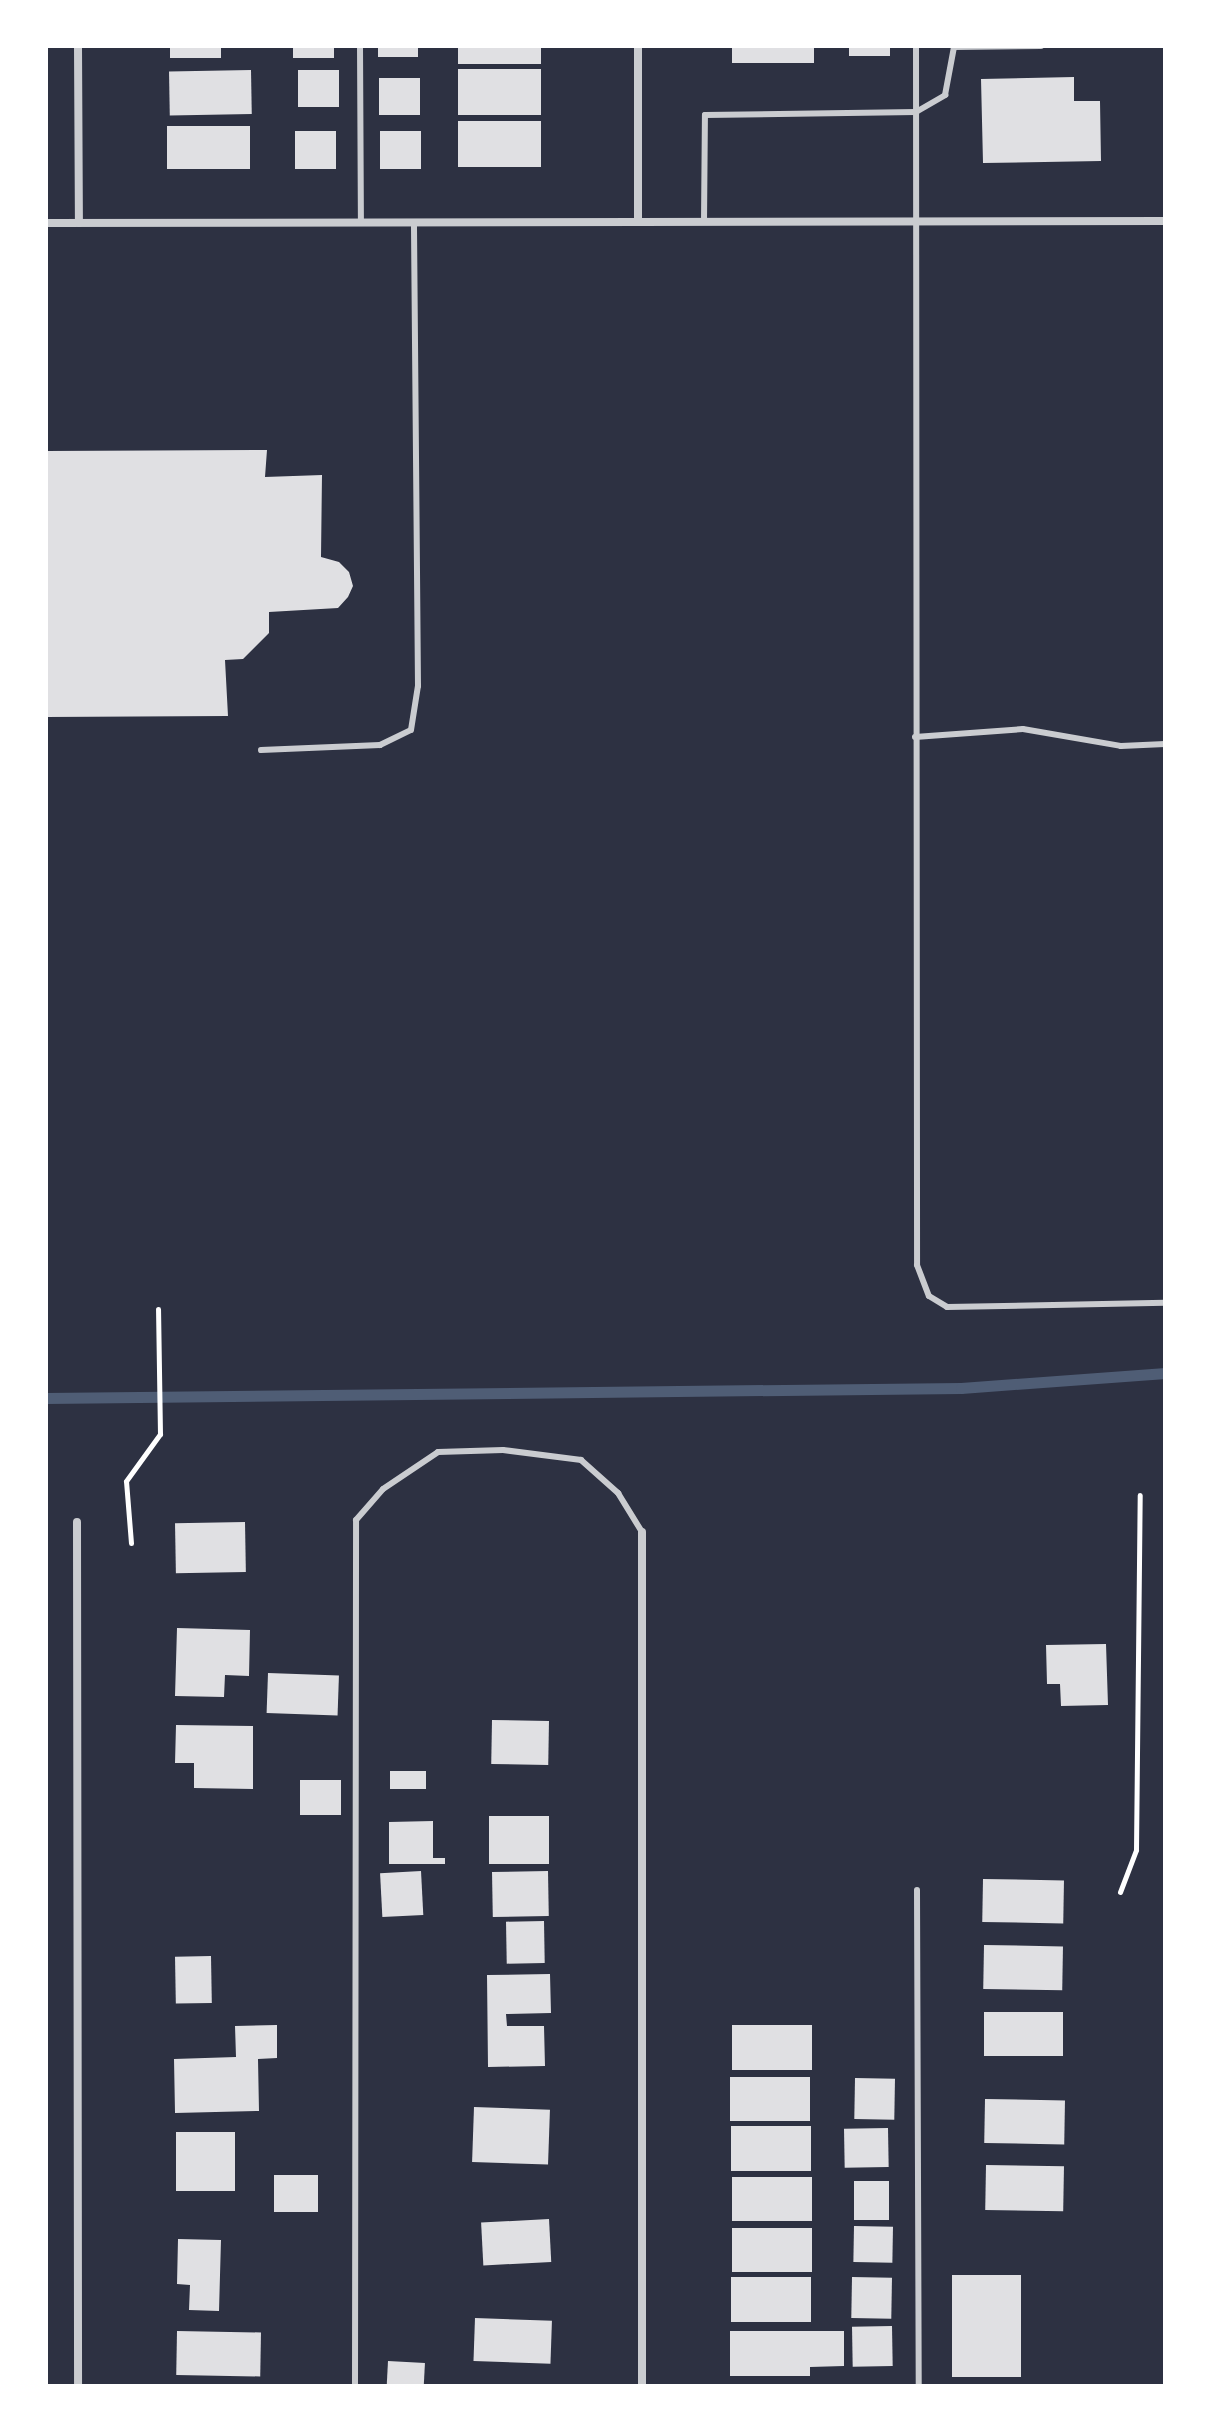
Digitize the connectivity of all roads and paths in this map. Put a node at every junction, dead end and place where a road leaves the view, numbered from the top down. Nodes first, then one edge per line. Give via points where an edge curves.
1 (78, 46) edge
2 (360, 46) edge
3 (638, 46) edge
4 (916, 46) edge
5 (1041, 46) edge
6 (916, 112) junction
7 (916, 221) junction
8 (1165, 221) edge
9 (361, 222) junction
10 (414, 222) junction
11 (638, 222) junction
12 (704, 222) junction
13 (46, 223) edge
14 (79, 223) junction
15 (915, 737) junction
16 (1165, 744) edge
17 (261, 750) dead end
18 (1165, 1303) edge
19 (158, 1309) dead end
20 (1140, 1495) dead end
21 (77, 1522) dead end
22 (642, 1532) joint
23 (131, 1543) dead end
24 (917, 1890) dead end
25 (1120, 1892) dead end
26 (78, 2386) edge
27 (355, 2386) edge
28 (642, 2386) edge
29 (919, 2386) edge

1 - 14 street
2 - 9 lane
3 - 11 street
4 - 6 lane
5 - 6 lane via 954,47 945,95
6 - 7 lane
6 - 12 lane via 705,115
7 - 8 street
7 - 12 street
7 - 15 lane
9 - 10 street
9 - 14 street
10 - 11 street
10 - 17 lane via 418,686 411,730 380,745
11 - 12 street
13 - 14 street
15 - 16 lane via 1023,729 1121,746
15 - 18 lane via 914,1236 922,1283 929,1296 947,1307
19 - 23 path via 160,1434 126,1481
20 - 25 path via 1136,1850
21 - 26 street
22 - 27 lane via 618,1493 581,1460 503,1450 438,1452 383,1489 356,1520
22 - 28 street
24 - 29 lane

